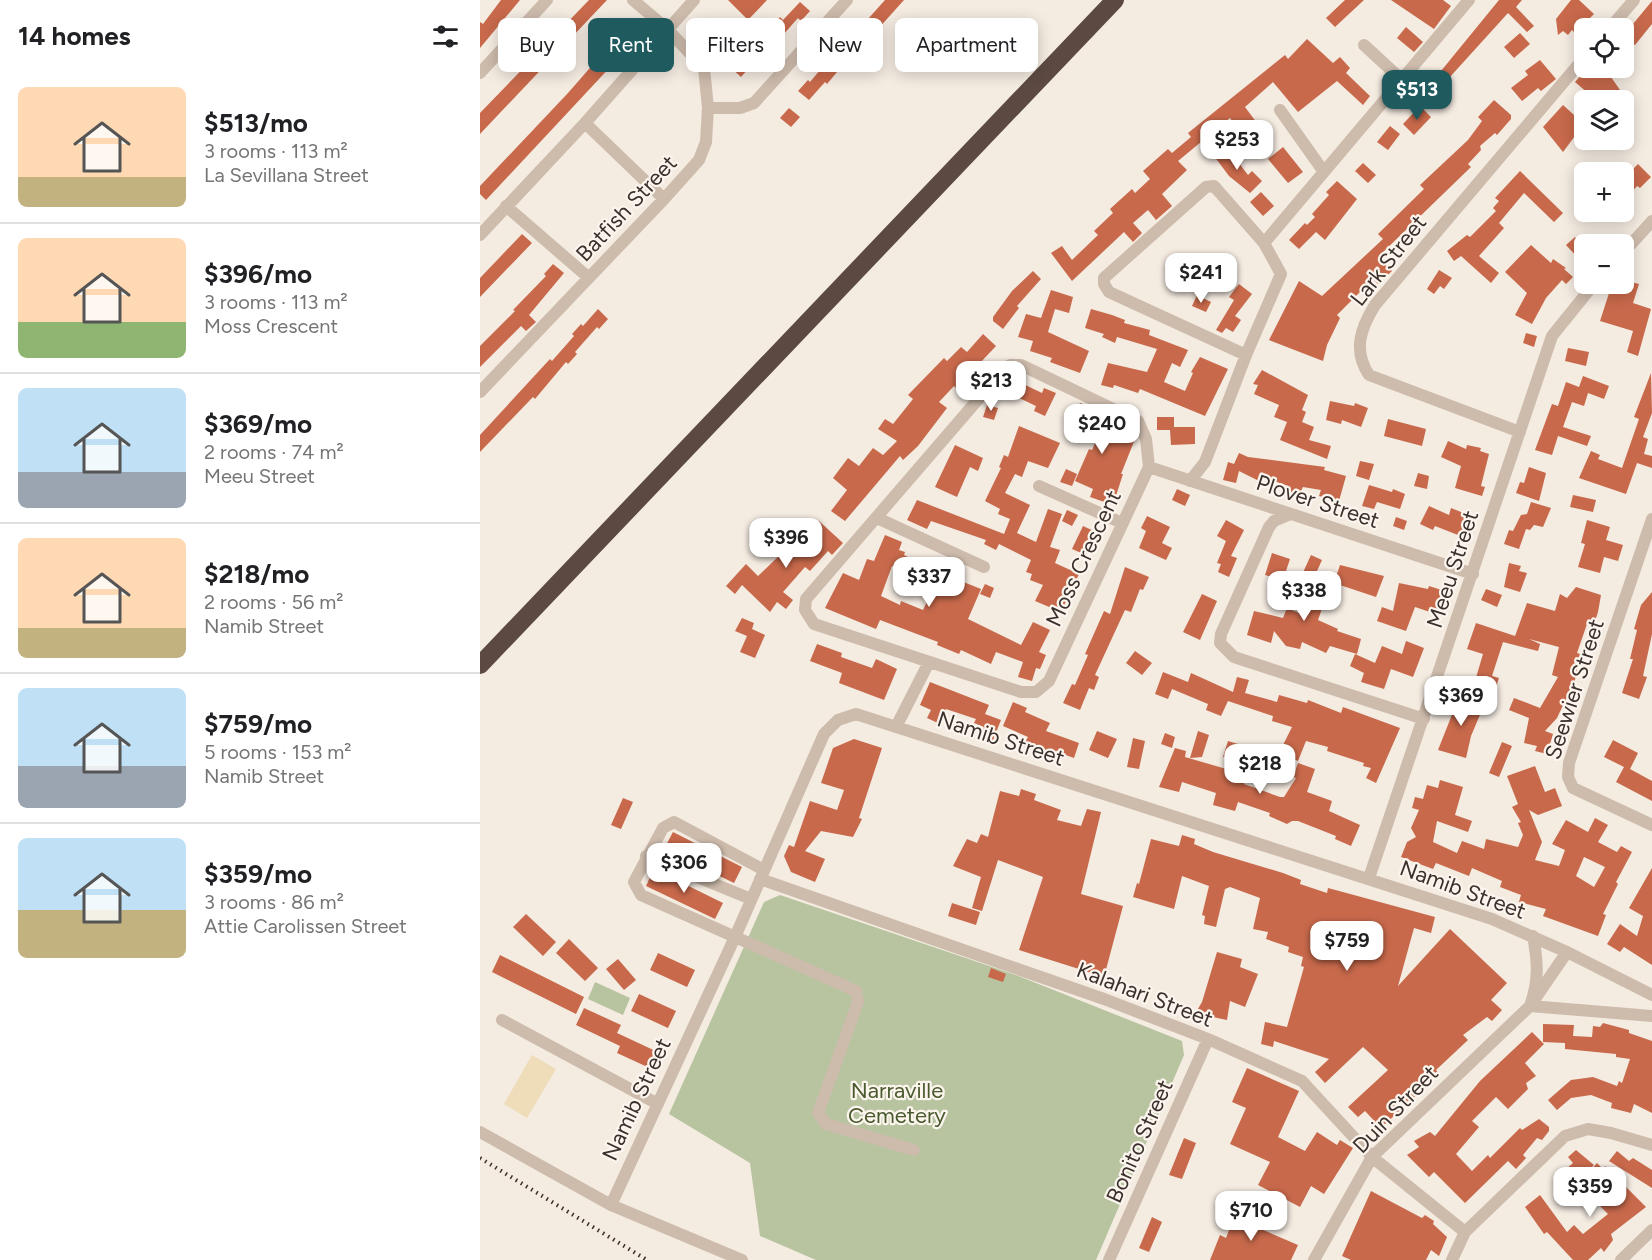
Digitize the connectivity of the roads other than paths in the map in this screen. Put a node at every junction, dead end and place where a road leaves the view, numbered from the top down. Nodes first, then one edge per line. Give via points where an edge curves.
1 (547, 0) edge
2 (633, 0) edge
3 (694, 0) edge
4 (848, 0) edge
5 (1105, 0) edge
6 (1115, 0) edge
7 (1634, 0) edge
8 (1466, 1) edge
9 (654, 18) edge
10 (1619, 18) edge
11 (674, 20) edge
12 (674, 36) edge
13 (1364, 45) dead end
14 (1574, 70) edge
15 (628, 72) edge
16 (480, 73) edge
17 (1402, 81) junction
18 (708, 108) junction
19 (1280, 110) dead end
20 (585, 123) junction
21 (1324, 172) junction
22 (664, 199) junction
23 (506, 206) junction
24 (1652, 221) edge
25 (480, 236) edge
26 (1634, 241) edge
27 (1264, 243) junction
28 (589, 278) junction
29 (1586, 294) edge
30 (1246, 356) junction
31 (480, 392) edge
32 (1520, 432) junction
33 (1149, 467) junction
34 (1190, 481) junction
35 (1040, 486) dead end
36 (1288, 514) junction
37 (877, 518) junction
38 (1652, 519) edge
39 (1122, 523) junction
40 (984, 567) dead end
41 (1473, 574) junction
42 (480, 652) edge
43 (929, 662) junction
44 (480, 665) edge
45 (1424, 719) junction
46 (896, 726) junction
47 (1652, 825) edge
48 (646, 856) junction
49 (762, 875) junction
50 (1369, 878) junction
51 (751, 899) junction
52 (1533, 936) junction
53 (735, 937) junction
54 (1567, 952) junction
55 (1652, 995) edge
56 (1530, 1006) junction
57 (1652, 1016) edge
58 (502, 1020) dead end
59 (1208, 1040) junction
60 (658, 1104) junction
61 (480, 1132) edge
62 (1652, 1145) edge
63 (914, 1150) dead end
64 (1372, 1157) junction
65 (611, 1205) junction
66 (1652, 1230) edge
67 (1465, 1232) junction
68 (742, 1260) edge
69 (1109, 1260) edge
70 (1314, 1260) edge
71 (1452, 1260) edge
72 (1621, 1260) edge

1 - 16 street
2 - 9 street, Batfish Street
3 - 11 street
4 - 18 street via 754,103 740,108
5 - 42 highway
6 - 44 highway
7 - 10 street
8 - 17 street
12 - 18 street, Batfish Street via 704,68
13 - 17 street
14 - 32 street, Lark Street via 1375,305 1364,323 1358,352 1369,375
15 - 20 street
17 - 21 street
18 - 22 street, Batfish Street via 706,142 699,160
19 - 21 street
20 - 22 street
20 - 23 street
21 - 27 street
22 - 28 street, Batfish Street
23 - 25 street
23 - 28 street
24 - 26 street
27 - 30 street via 1281,274
27 - 30 street via 1214,186 1206,187 1104,278 1109,292
28 - 31 street, Batfish Street
29 - 32 street, Meeu Street via 1551,336
30 - 34 street via 1205,462
32 - 41 street, Meeu Street
33 - 34 street, Plover Street
33 - 37 street, Moss Crescent via 1146,439 1138,421 1021,365 1010,365
33 - 39 street, Moss Crescent
34 - 36 street, Plover Street
35 - 39 street
36 - 41 street, Plover Street
36 - 45 street via 1269,527 1220,643 1234,657
37 - 40 street
37 - 43 street, Moss Crescent via 806,599 805,610 814,624
38 - 47 street, Seewier Street via 1569,763 1568,777 1573,788
39 - 43 street, Moss Crescent via 1048,681 1036,692 1021,692
41 - 45 street, Meeu Street
43 - 46 street
45 - 50 street, Meeu Street
46 - 49 street, Namib Street via 856,714 838,720 824,734
46 - 50 street, Namib Street
48 - 49 street, Kalahari Street via 663,828 674,822
48 - 51 street
48 - 53 street via 634,882 641,895
49 - 51 street, Namib Street
49 - 59 street, Kalahari Street
50 - 52 street, Namib Street
51 - 53 street, Namib Street
52 - 54 street, Namib Street
52 - 56 street via 1538,974
53 - 60 street, Namib Street
53 - 63 street via 856,991 858,1002 818,1113 826,1124
54 - 55 street, Namib Street
54 - 56 street, Duin Street
56 - 57 street
56 - 64 street, Duin Street
58 - 60 street
59 - 64 street, Kalahari Street via 1302,1081
59 - 69 street, Bonito Street
60 - 65 street, Namib Street
61 - 65 street
62 - 67 street via 1588,1129 1565,1136
64 - 67 street, Kalahari Street
64 - 70 street, Duin Street
65 - 68 street
66 - 72 street
67 - 71 street

